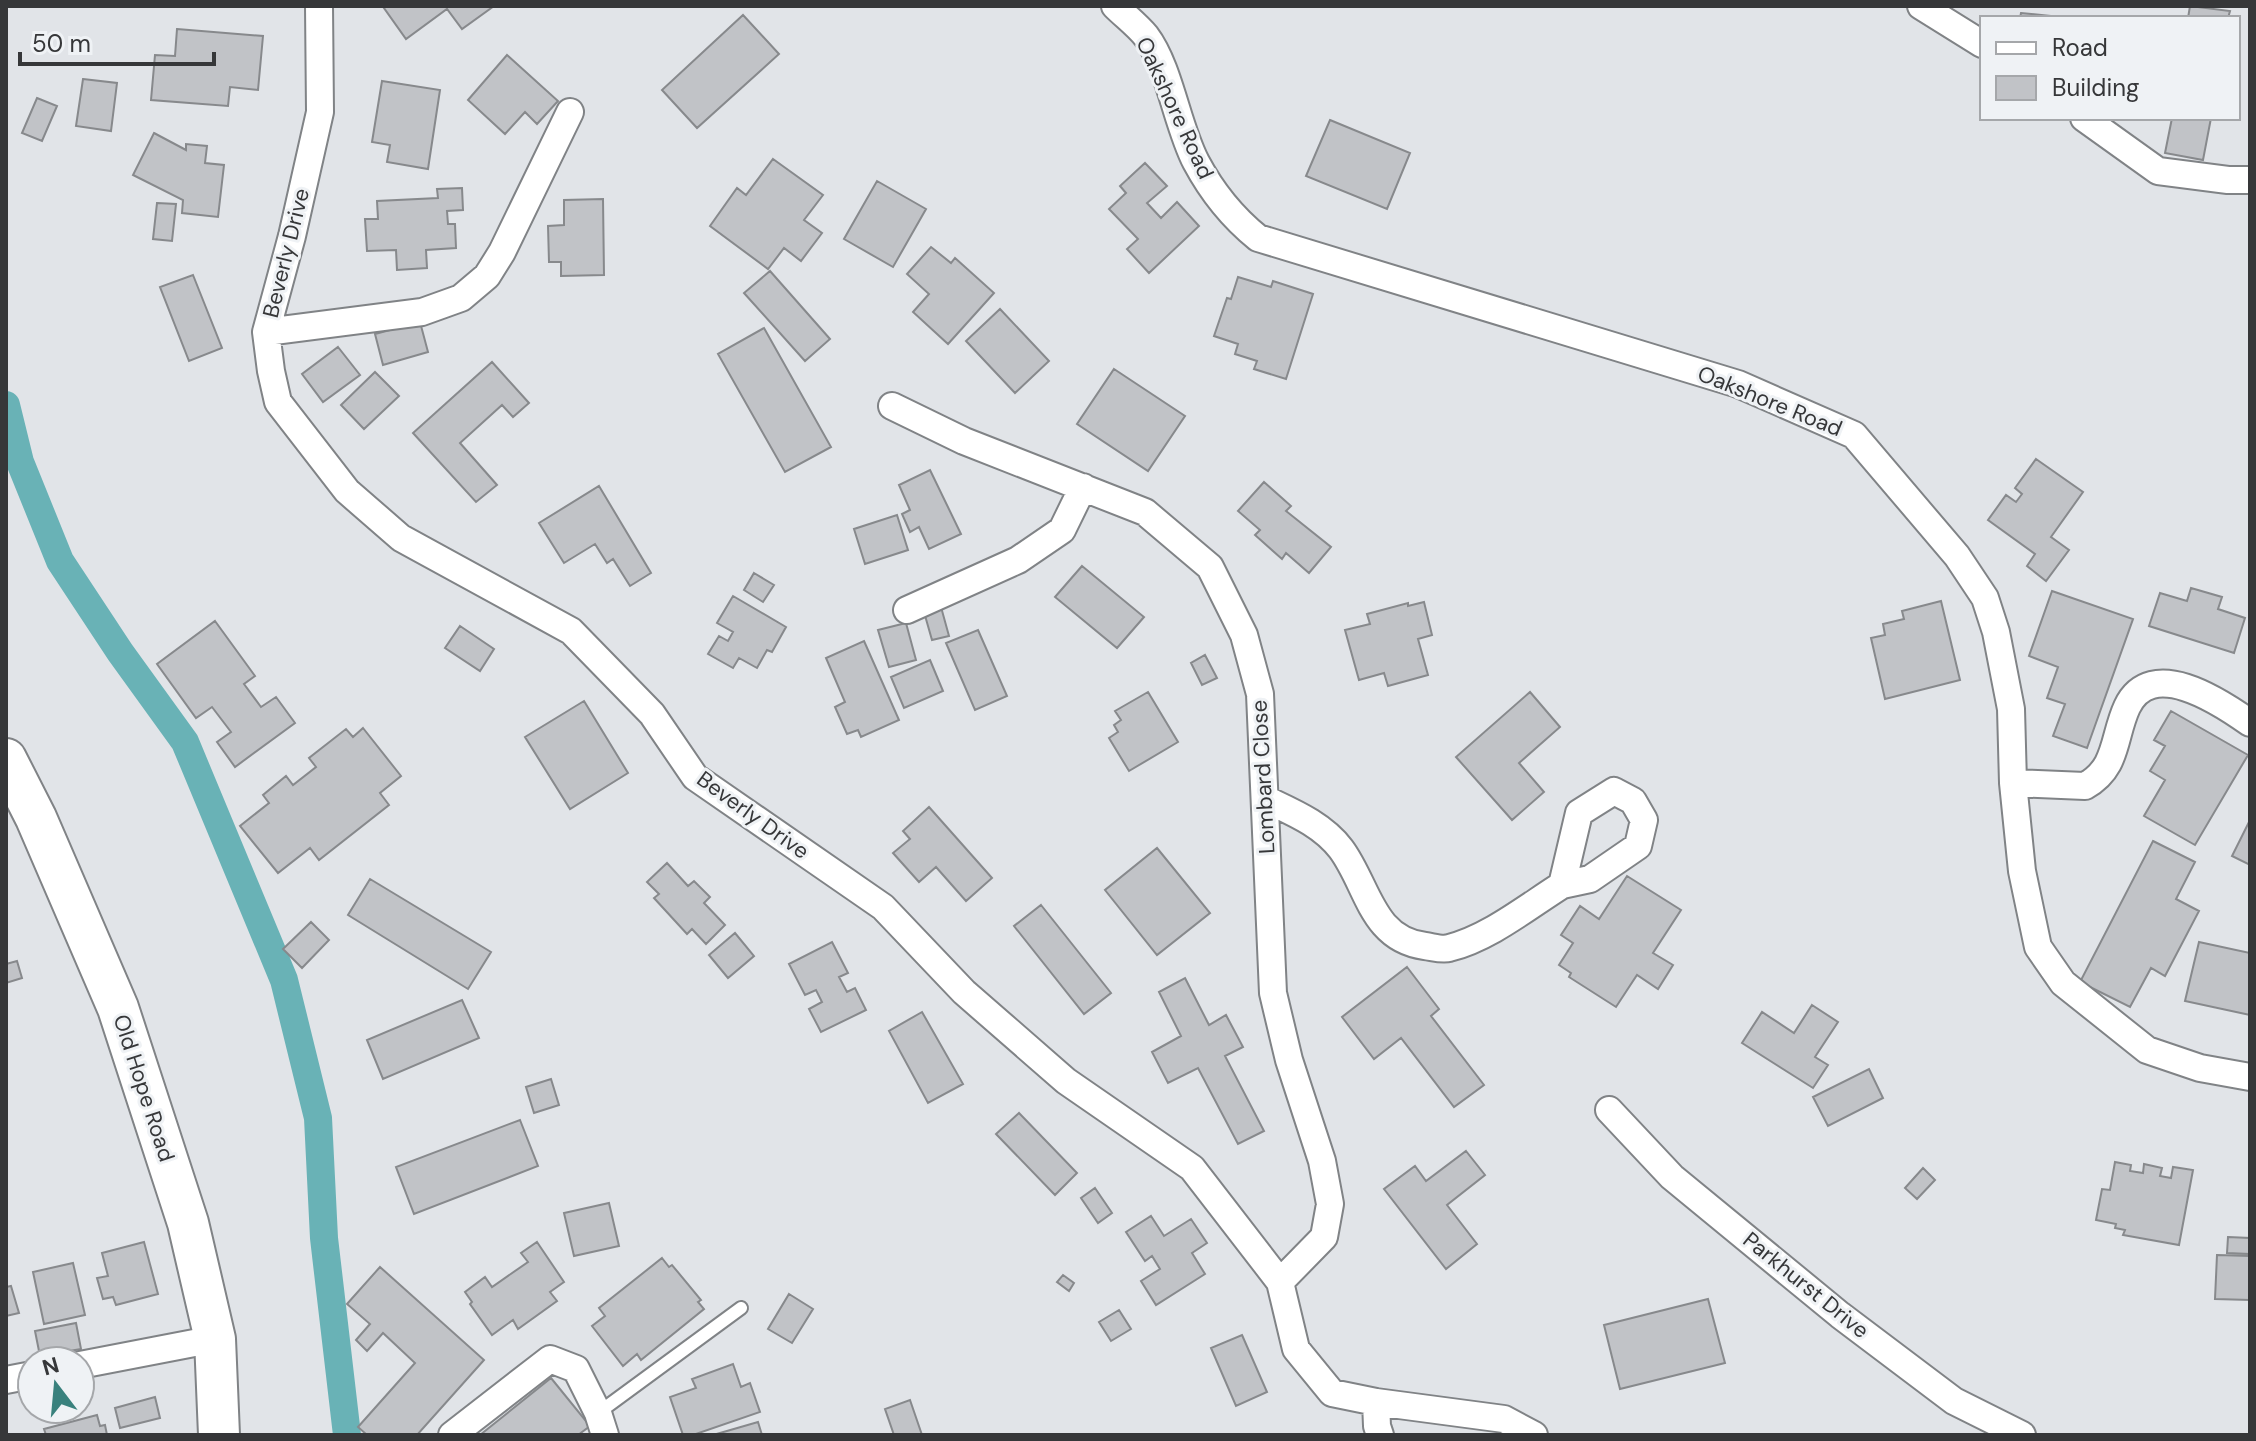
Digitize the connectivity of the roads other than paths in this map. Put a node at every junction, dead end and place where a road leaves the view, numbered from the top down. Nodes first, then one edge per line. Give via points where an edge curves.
1 (319, 6) edge
2 (1115, 6) edge
3 (1921, 6) edge
4 (1980, 43) edge
5 (570, 112) dead end
6 (2087, 120) edge
7 (2250, 180) edge
8 (266, 332) junction
9 (892, 406) dead end
10 (1083, 487) junction
11 (907, 610) dead end
12 (2250, 723) edge
13 (6, 759) edge
14 (2013, 783) junction
15 (1265, 799) junction
16 (1562, 885) dead end
17 (2250, 1077) edge
18 (1609, 1110) dead end
19 (1280, 1282) junction
20 (741, 1308) dead end
21 (215, 1339) junction
22 (96, 1362) edge
23 (1376, 1402) junction
24 (601, 1424) edge
25 (219, 1435) edge
26 (452, 1435) edge
27 (1380, 1435) edge
28 (1534, 1435) edge
29 (2022, 1435) edge

1 - 8 street, Beverly Drive via 320,112
2 - 14 street, Oakshore Road via 1147,38 1209,184 1236,220 1258,238 1738,384 1854,435 1957,556 1985,598 2011,709
3 - 4 street
5 - 8 street via 502,252 487,276 461,298 422,312
6 - 7 street via 2158,171
8 - 19 street, Beverly Drive via 278,402 347,491 401,538 571,631 652,714 695,777 883,907 964,992 1066,1081 1192,1168
9 - 10 street, Lombard Close via 964,441
10 - 11 street via 1062,530 1018,560
10 - 15 street, Lombard Close via 1145,512 1210,567 1244,635 1260,694
12 - 14 street via 2188,689 2164,681 2142,686 2128,705 2106,770 2095,781 2085,786
13 - 21 main road, Old Hope Road via 118,1008 188,1223
14 - 17 street, Oakshore Road via 2022,871 2038,947 2063,983 2147,1050
15 - 16 street via 1309,821 1341,849 1377,918 1401,940 1417,945 1447,949 1480,936
15 - 19 street, Lombard Close via 1273,993 1330,1204 1324,1237
18 - 29 street, Parkhurst Drive via 1672,1177 1840,1315 1954,1401
19 - 23 street, Beverly Drive via 1296,1349 1332,1393
20 - 24 lane
21 - 22 street
21 - 25 main road, Old Hope Road
23 - 27 street
23 - 28 street, Beverly Drive via 1504,1419
24 - 26 street via 576,1369 550,1359

